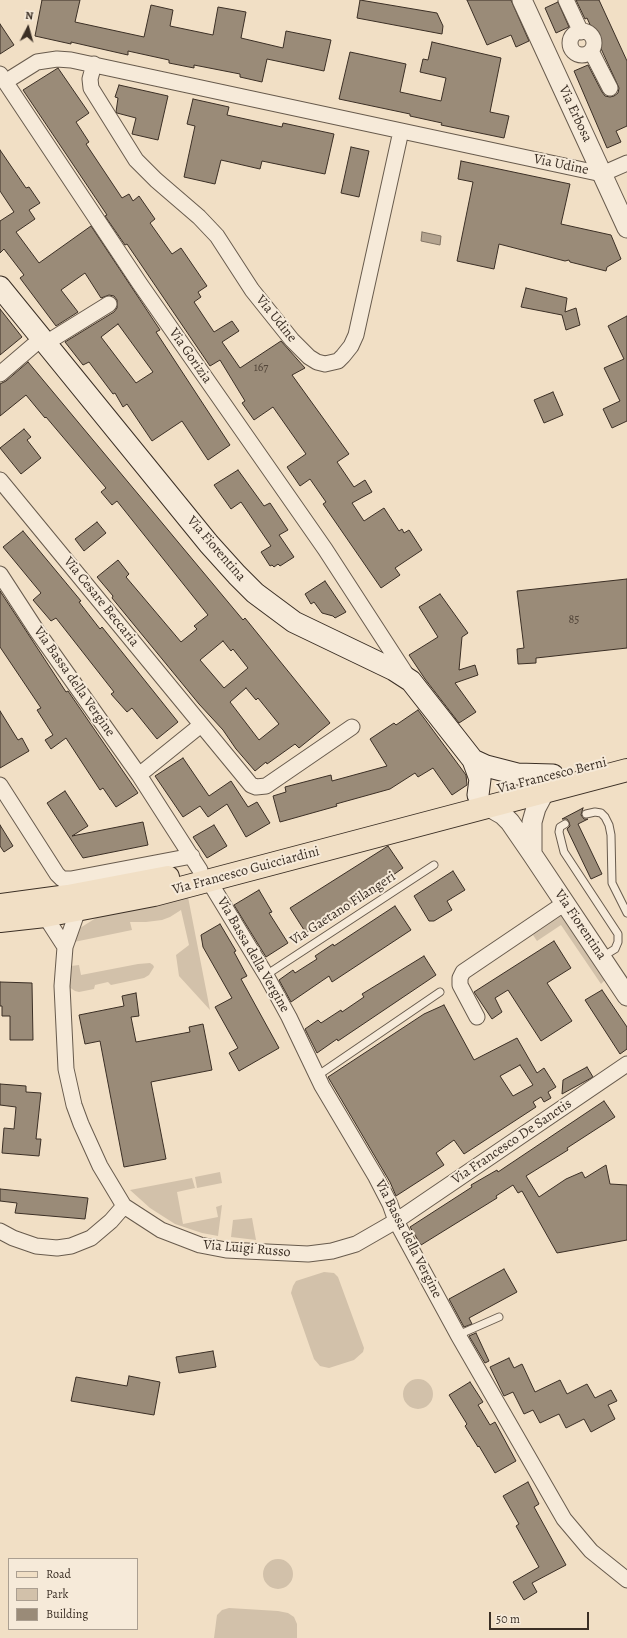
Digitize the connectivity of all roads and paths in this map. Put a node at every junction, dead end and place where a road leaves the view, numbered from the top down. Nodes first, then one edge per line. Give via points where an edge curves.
1 (522, 0) edge
2 (566, 0) edge
3 (581, 32) junction
4 (571, 48) junction
5 (591, 50) junction
6 (549, 58) junction
7 (94, 64) junction
8 (3, 78) edge
9 (610, 88) dead end
10 (401, 131) junction
11 (627, 163) edge
12 (602, 174) junction
13 (627, 228) edge
14 (0, 287) edge
15 (109, 304) dead end
16 (44, 340) junction
17 (0, 374) edge
18 (0, 480) edge
19 (0, 574) edge
20 (382, 636) junction
21 (376, 661) junction
22 (411, 681) junction
23 (201, 725) junction
24 (352, 727) dead end
25 (627, 756) edge
26 (473, 760) junction
27 (627, 770) edge
28 (139, 775) junction
29 (549, 783) junction
30 (0, 785) edge
31 (483, 801) junction
32 (586, 814) dead end
33 (564, 824) dead end
34 (532, 854) junction
35 (434, 865) dead end
36 (200, 869) junction
37 (73, 903) junction
38 (565, 903) junction
39 (0, 905) edge
40 (627, 913) edge
41 (45, 916) junction
42 (0, 921) edge
43 (65, 947) junction
44 (602, 958) junction
45 (266, 975) junction
46 (622, 985) edge
47 (440, 992) dead end
48 (477, 1017) dead end
49 (627, 1064) edge
50 (317, 1076) junction
51 (124, 1206) junction
52 (396, 1221) junction
53 (0, 1231) edge
54 (498, 1317) dead end
55 (458, 1335) junction
56 (627, 1580) edge

1 - 6 street, Via Erbosa
2 - 3 street
3 - 4 street via 572,37
3 - 5 street via 588,34 593,40
4 - 5 street via 580,55
4 - 6 street
5 - 9 street
6 - 12 street, Via Erbosa
7 - 8 street, Via Udine via 71,60 46,60
7 - 10 street, Via Udine
7 - 10 street, Via Udine via 90,79 91,88 136,160 217,236 252,290 292,340 309,357 326,364 338,361 351,346 356,335
8 - 20 street, Via Gorizia via 140,284 325,549
10 - 12 street, Via Udine
11 - 12 street
12 - 13 street, Via Erbosa
14 - 16 main road, Via Fiorentina
15 - 16 street
16 - 17 street
16 - 21 main road, Via Fiorentina via 209,544 246,584 294,622
18 - 23 street, Via Cesare Beccaria
19 - 28 street, Via Bassa della Vergine
20 - 21 street
20 - 22 street, Via Gorizia
21 - 22 main road, Via Fiorentina
22 - 26 main road, Via Fiorentina
23 - 24 street, Via Cesare Beccaria via 244,778 256,787 266,786
23 - 28 street
25 - 29 main road, Via Francesco Berni
26 - 29 main road, Via Fiorentina
26 - 31 main road, Via Fiorentina via 480,779
27 - 29 main road, Via Francesco Berni
28 - 36 street, Via Bassa della Vergine
29 - 31 main road, Via Francesco Berni
29 - 34 street via 532,822
30 - 36 street via 56,874 62,879
31 - 34 street, Via Fiorentina via 507,819
31 - 36 main road, Via Francesco Guicciardini
32 - 40 lane via 601,813 609,825 612,883
33 - 44 lane via 559,832 564,852 618,934 615,949
34 - 38 street, Via Fiorentina
35 - 45 lane, Via Gaetano Filangeri
36 - 37 main road, Via Francesco Guicciardini
36 - 45 street, Via Bassa della Vergine
37 - 39 main road, Via Francesco Guicciardini
37 - 41 main road, Via Francesco Guicciardini
37 - 43 street, Via Luigi Russo
38 - 44 street, Via Fiorentina
38 - 48 street via 463,972 460,985
41 - 42 main road, Via Francesco Guicciardini
41 - 43 street
43 - 51 street, Via Luigi Russo via 62,986 69,1087 92,1149
44 - 46 street, Via Fiorentina
45 - 50 street, Via Bassa della Vergine via 290,1017
47 - 50 lane
49 - 52 street, Via Francesco De Sanctis
50 - 52 street, Via Bassa della Vergine via 376,1177
51 - 52 street, Via Luigi Russo via 161,1230 200,1245 226,1250 294,1254 344,1248 366,1239
51 - 53 street via 91,1238 71,1246 36,1246
52 - 55 street, Via Bassa della Vergine
54 - 55 lane
55 - 56 street, Via Bassa della Vergine via 564,1519 592,1551

